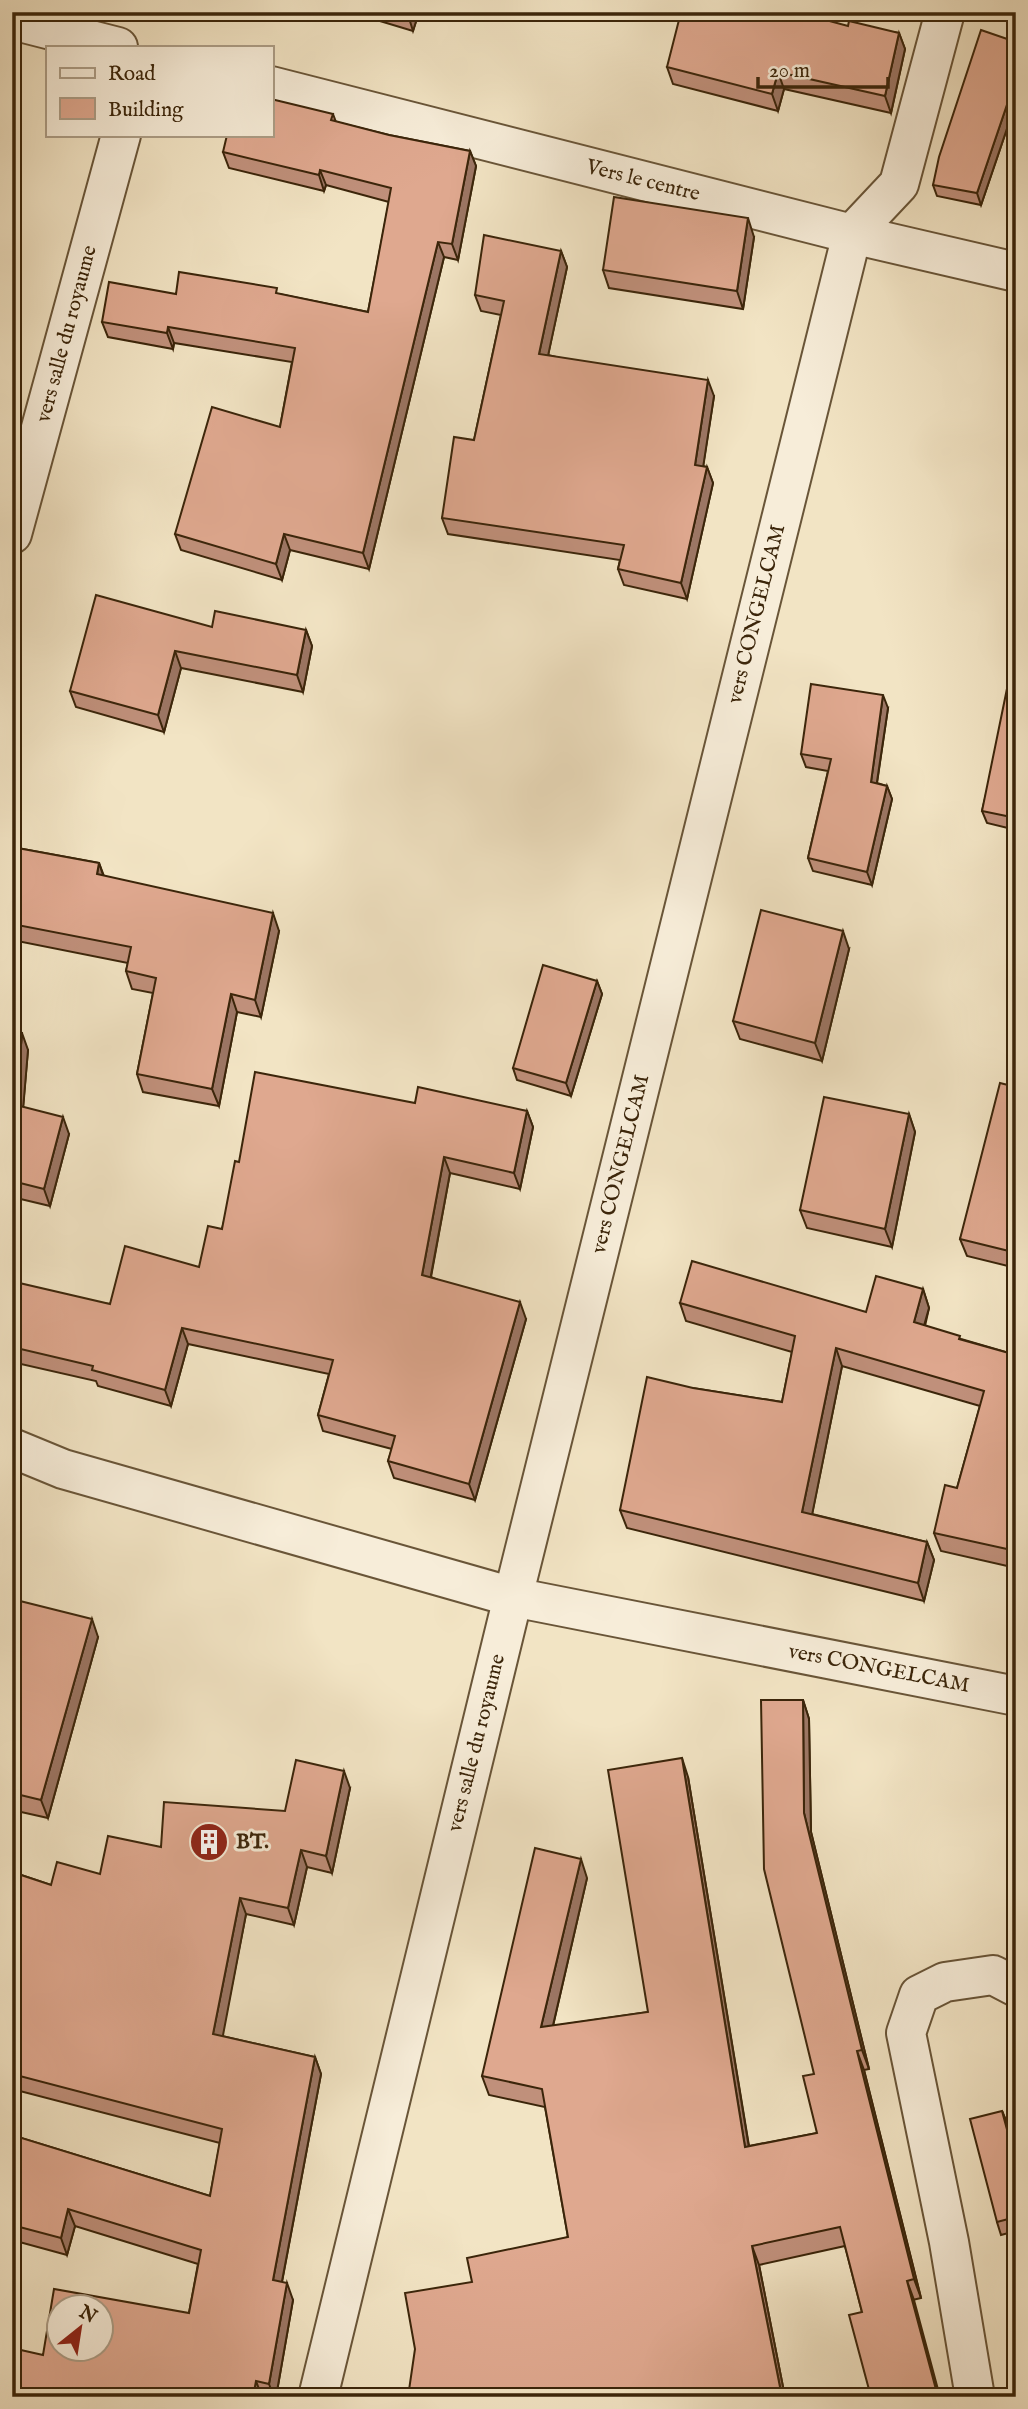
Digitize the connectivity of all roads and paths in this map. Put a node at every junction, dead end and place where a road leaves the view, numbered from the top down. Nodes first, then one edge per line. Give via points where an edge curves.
1 (945, 12) edge
2 (12, 20) edge
3 (114, 46) edge
4 (273, 87) edge
5 (121, 136) edge
6 (852, 234) junction
7 (1016, 272) edge
8 (12, 534) edge
9 (12, 1448) edge
10 (63, 1469) junction
11 (12, 1474) edge
12 (513, 1597) junction
13 (1016, 1696) edge
14 (1016, 1987) edge
15 (318, 2397) edge
16 (975, 2397) edge

1 - 6 street via 899,184
2 - 3 street
4 - 6 street, Vers le centre
5 - 8 street, vers salle du royaume
6 - 7 street, Vers le centre
6 - 12 street, vers CONGELCAM
9 - 10 street
10 - 11 street
10 - 12 street
12 - 13 street, vers CONGELCAM
12 - 15 street, vers salle du royaume
14 - 16 street via 993,1975 945,1982 919,1995 906,2033

